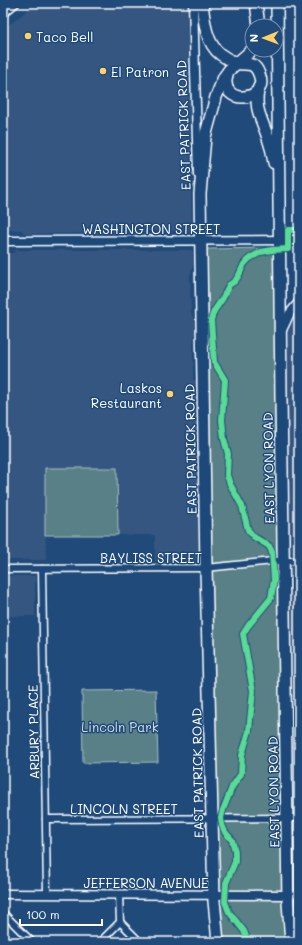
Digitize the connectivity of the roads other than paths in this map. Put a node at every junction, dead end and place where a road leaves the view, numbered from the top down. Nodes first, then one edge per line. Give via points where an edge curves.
1 (15, 3) edge
2 (256, 3) edge
3 (276, 3) edge
4 (198, 5) edge
5 (3, 13) edge
6 (258, 18) edge
7 (244, 57) edge
8 (238, 63) junction
9 (228, 70) junction
10 (259, 87) junction
11 (279, 179) junction
12 (200, 210) junction
13 (200, 240) junction
14 (280, 240) junction
15 (299, 240) edge
16 (3, 241) edge
17 (299, 302) edge
18 (280, 335) junction
19 (283, 561) junction
20 (299, 561) edge
21 (42, 568) junction
22 (206, 568) junction
23 (3, 569) edge
24 (212, 818) junction
25 (287, 818) junction
26 (299, 818) edge
27 (46, 819) junction
28 (3, 894) edge
29 (47, 894) junction
30 (120, 894) junction
31 (294, 894) edge
32 (214, 895) junction
33 (3, 913) edge
34 (120, 922) junction
35 (32, 942) edge
36 (100, 942) edge
37 (140, 942) edge
38 (218, 942) edge
39 (291, 942) edge

1 - 5 street
2 - 6 highway
3 - 11 highway, EAST LYON ROAD
4 - 8 highway via 214,46 220,54
4 - 12 street, EAST PATRICK ROAD via 196,142
7 - 8 highway
8 - 9 highway
8 - 10 highway via 248,63 257,70 260,76
9 - 10 highway via 226,85 235,96 249,97
9 - 12 highway via 216,97 207,131
10 - 11 highway via 257,106
11 - 14 highway, EAST LYON ROAD
12 - 13 highway, EAST PATRICK ROAD
13 - 14 street, WASHINGTON STREET
13 - 16 street, WASHINGTON STREET
13 - 22 highway, EAST PATRICK ROAD
14 - 15 street, WASHINGTON STREET
14 - 18 highway, EAST LYON ROAD
17 - 18 street via 290,313
18 - 19 highway, EAST LYON ROAD
19 - 20 street, BAYLISS STREET
19 - 22 street, BAYLISS STREET
19 - 25 highway, EAST LYON ROAD
21 - 22 street, BAYLISS STREET
21 - 23 street, BAYLISS STREET
21 - 27 street, ARBURY PLACE
22 - 24 highway, EAST PATRICK ROAD
24 - 25 street, LINCOLN STREET
24 - 27 street, LINCOLN STREET
24 - 32 highway, EAST PATRICK ROAD
25 - 26 street, LINCOLN STREET
25 - 31 highway, EAST LYON ROAD
27 - 29 street, ARBURY PLACE
28 - 29 street, JEFFERSON AVENUE
29 - 30 street, JEFFERSON AVENUE
30 - 32 street, JEFFERSON AVENUE
30 - 34 street
31 - 32 street, JEFFERSON AVENUE
31 - 39 highway, EAST LYON ROAD
32 - 38 highway, EAST PATRICK ROAD
33 - 35 street
34 - 36 street
34 - 37 street

